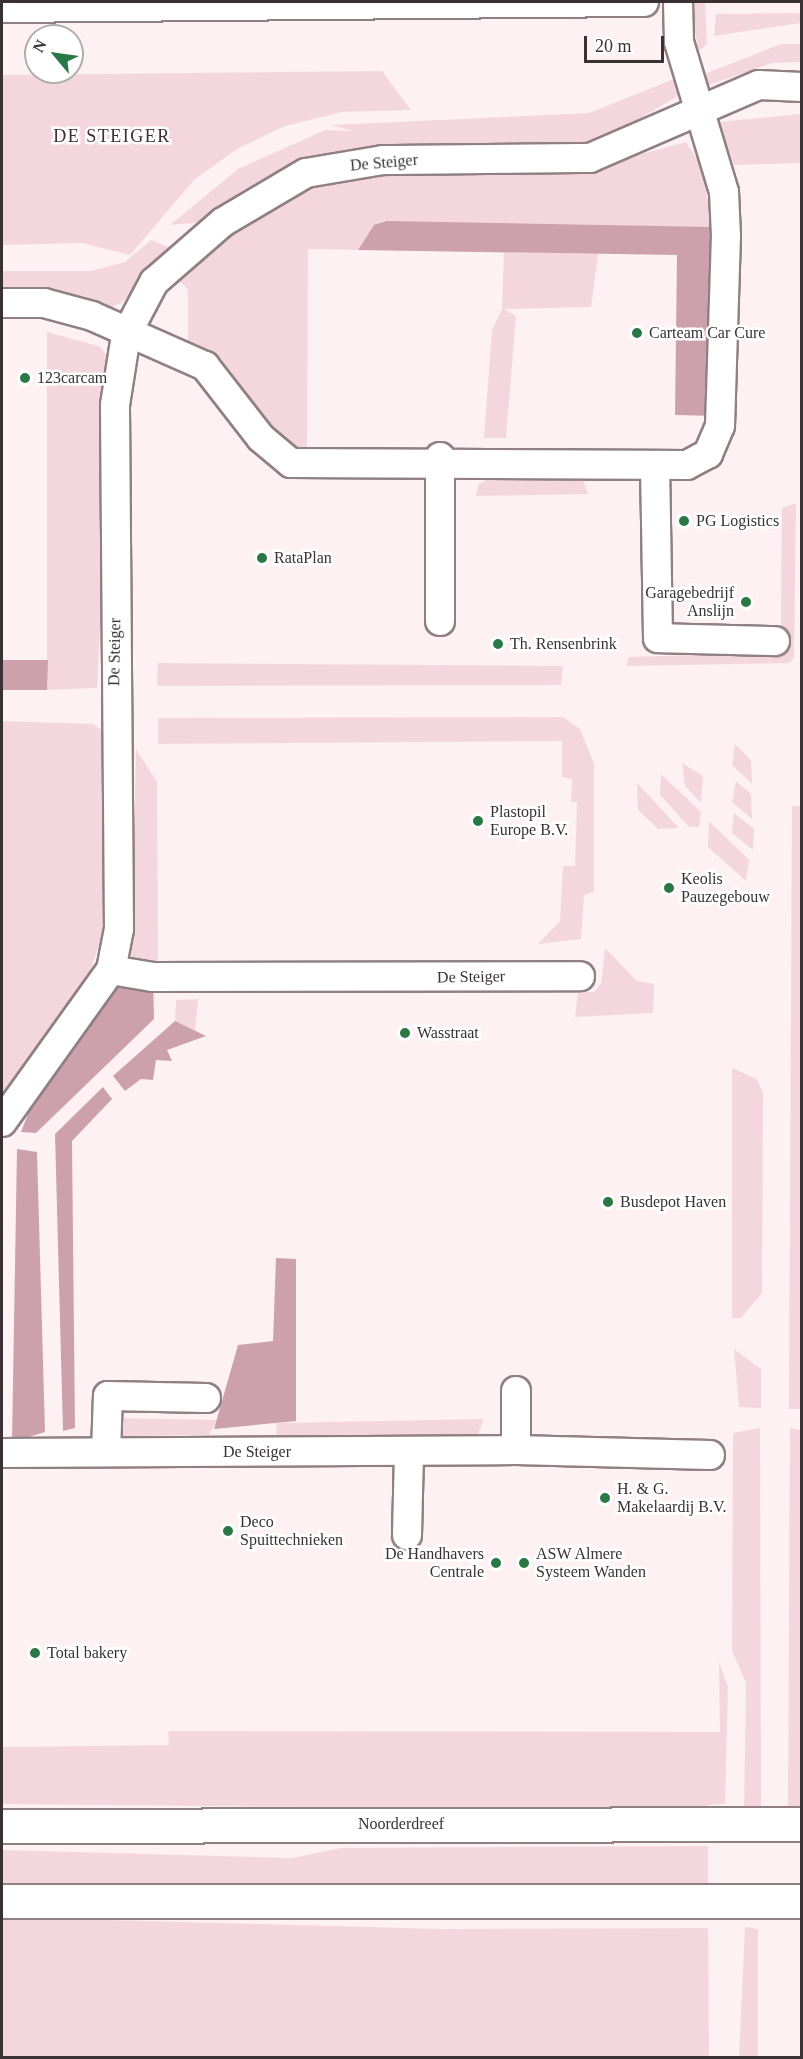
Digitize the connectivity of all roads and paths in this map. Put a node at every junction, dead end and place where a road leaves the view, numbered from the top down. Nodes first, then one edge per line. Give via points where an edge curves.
1 (644, 2) edge
2 (678, 2) edge
3 (2, 8) edge
4 (796, 82) edge
5 (699, 110) junction
6 (2, 303) edge
7 (126, 335) junction
8 (440, 460) junction
9 (654, 465) junction
10 (440, 621) dead end
11 (775, 641) dead end
12 (111, 970) junction
13 (580, 975) dead end
14 (2, 1122) edge
15 (516, 1391) dead end
16 (206, 1398) dead end
17 (516, 1450) junction
18 (106, 1452) junction
19 (409, 1452) junction
20 (2, 1453) edge
21 (710, 1455) dead end
22 (407, 1535) dead end
23 (801, 1824) edge
24 (2, 1826) edge
25 (2, 1901) edge
26 (801, 1901) edge

1 - 3 street
2 - 5 street via 679,42
4 - 5 street, De Steiger via 759,85
5 - 7 street, De Steiger via 590,158 383,160 306,173 223,222 154,282
5 - 9 street via 724,192 720,426 708,454 687,465
6 - 7 street via 44,303 92,316
7 - 8 street via 205,366 261,438 291,463
7 - 12 street, De Steiger via 115,405 119,929
8 - 9 street
8 - 10 street
9 - 11 street via 658,638
12 - 13 street, De Steiger via 153,977
12 - 14 street, De Steiger
15 - 17 street
16 - 18 street via 108,1396
17 - 19 street, De Steiger
17 - 21 street, De Steiger
18 - 19 street, De Steiger
18 - 20 street, De Steiger
19 - 22 street
23 - 24 main road, Noorderdreef
25 - 26 main road

